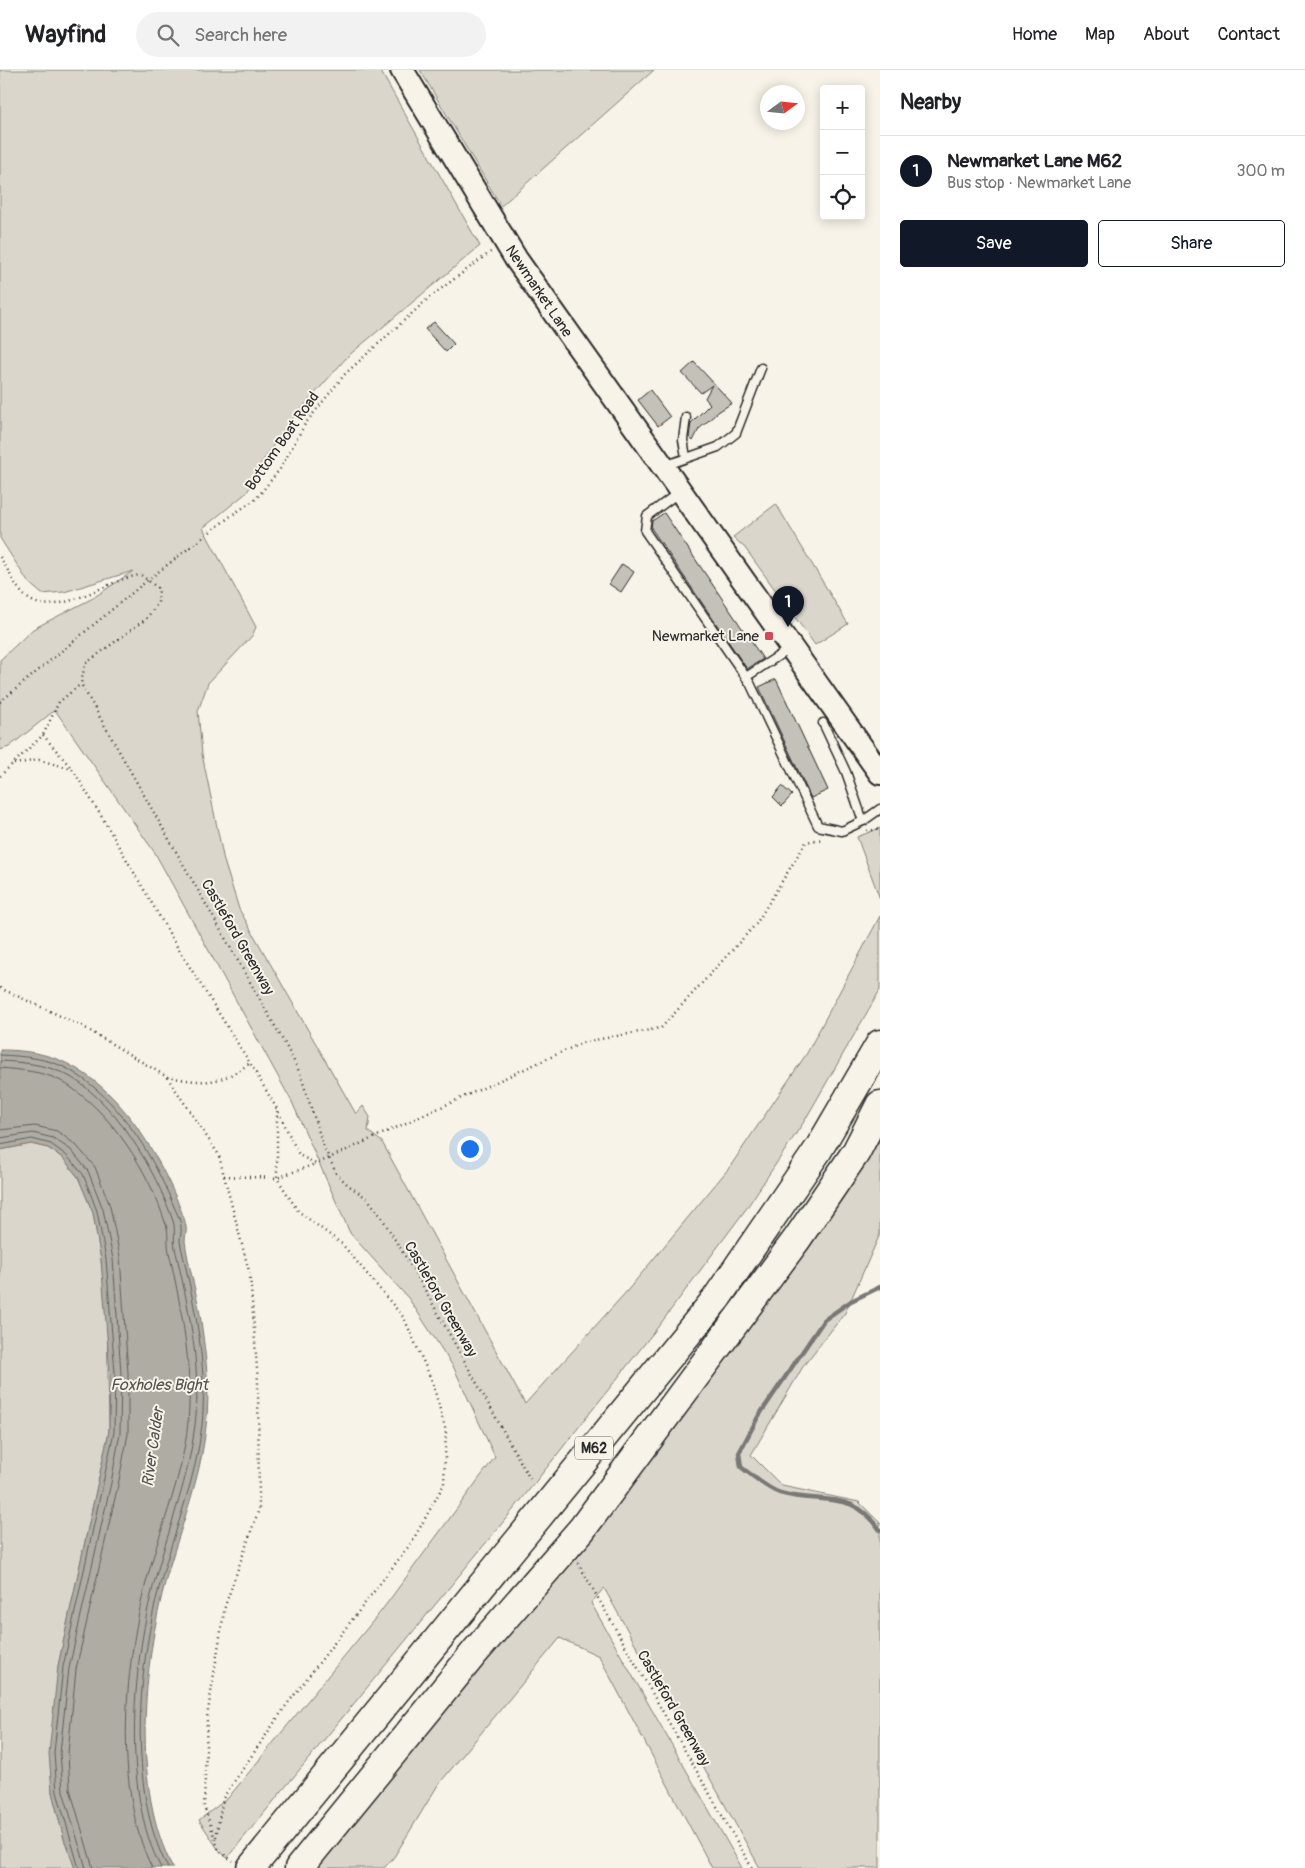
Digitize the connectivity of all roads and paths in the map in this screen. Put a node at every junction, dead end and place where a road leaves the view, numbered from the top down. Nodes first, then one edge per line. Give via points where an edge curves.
1 (402, 70) edge
2 (505, 241) junction
3 (760, 368) dead end
4 (686, 417) dead end
5 (686, 457) junction
6 (662, 467) junction
7 (680, 491) junction
8 (0, 557) edge
9 (149, 579) junction
10 (791, 648) junction
11 (746, 677) junction
12 (81, 684) junction
13 (0, 702) edge
14 (823, 723) dead end
15 (43, 735) junction
16 (12, 764) junction
17 (73, 770) junction
18 (880, 773) edge
19 (0, 776) edge
20 (880, 809) edge
21 (863, 821) junction
22 (880, 829) edge
23 (862, 832) dead end
24 (824, 839) dead end
25 (0, 988) edge
26 (880, 1044) edge
27 (250, 1063) junction
28 (167, 1077) junction
29 (880, 1105) edge
30 (277, 1109) junction
31 (328, 1158) junction
32 (316, 1164) junction
33 (224, 1176) junction
34 (277, 1178) junction
35 (530, 1479) dead end
36 (576, 1559) dead end
37 (215, 1840) junction
38 (302, 1864) edge
39 (243, 1865) edge
40 (752, 1868) edge

1 - 2 main road, Newmarket Lane
2 - 6 main road, Newmarket Lane
2 - 9 path, Bottom Boat Road via 430,297 345,374 305,424 280,469 256,499
3 - 5 lane via 736,433 718,447
4 - 5 lane via 683,440
5 - 6 lane
6 - 7 main road, Newmarket Lane
7 - 10 main road, Newmarket Lane
7 - 11 lane via 647,516 645,531
8 - 9 path via 25,596 40,605 56,606 127,576 141,575
9 - 12 path via 159,589 158,603 146,619 85,664
9 - 13 path, Bottom Boat Road
10 - 11 lane
10 - 18 main road, Newmarket Lane
11 - 21 lane via 818,826 842,831
12 - 15 path via 59,702
12 - 31 path, Castleford Greenway via 284,1042 300,1073
14 - 21 lane via 846,772
15 - 16 path
15 - 17 path
16 - 17 path via 39,760
16 - 19 path
17 - 27 path
20 - 21 lane
22 - 23 path
24 - 31 path via 806,842 756,924 661,1028 584,1042
25 - 28 path via 82,1026
26 - 39 highway, M62 via 818,1150 716,1299 280,1832
27 - 28 path via 230,1078 200,1082
27 - 30 path
28 - 33 path via 218,1155
29 - 38 highway, M62 via 856,1152 797,1239 582,1530 475,1652
30 - 32 path via 299,1155
30 - 34 path
31 - 32 path
31 - 35 path, Castleford Greenway via 336,1173 368,1199 382,1218
32 - 34 path
33 - 34 path
33 - 37 path via 250,1275 258,1382 259,1509 225,1606 207,1717 204,1806
34 - 37 path via 298,1211 342,1244 404,1318 432,1381 446,1431 444,1484 412,1542 285,1707 222,1798
36 - 40 path, Castleford Greenway
37 - 39 path via 219,1851

